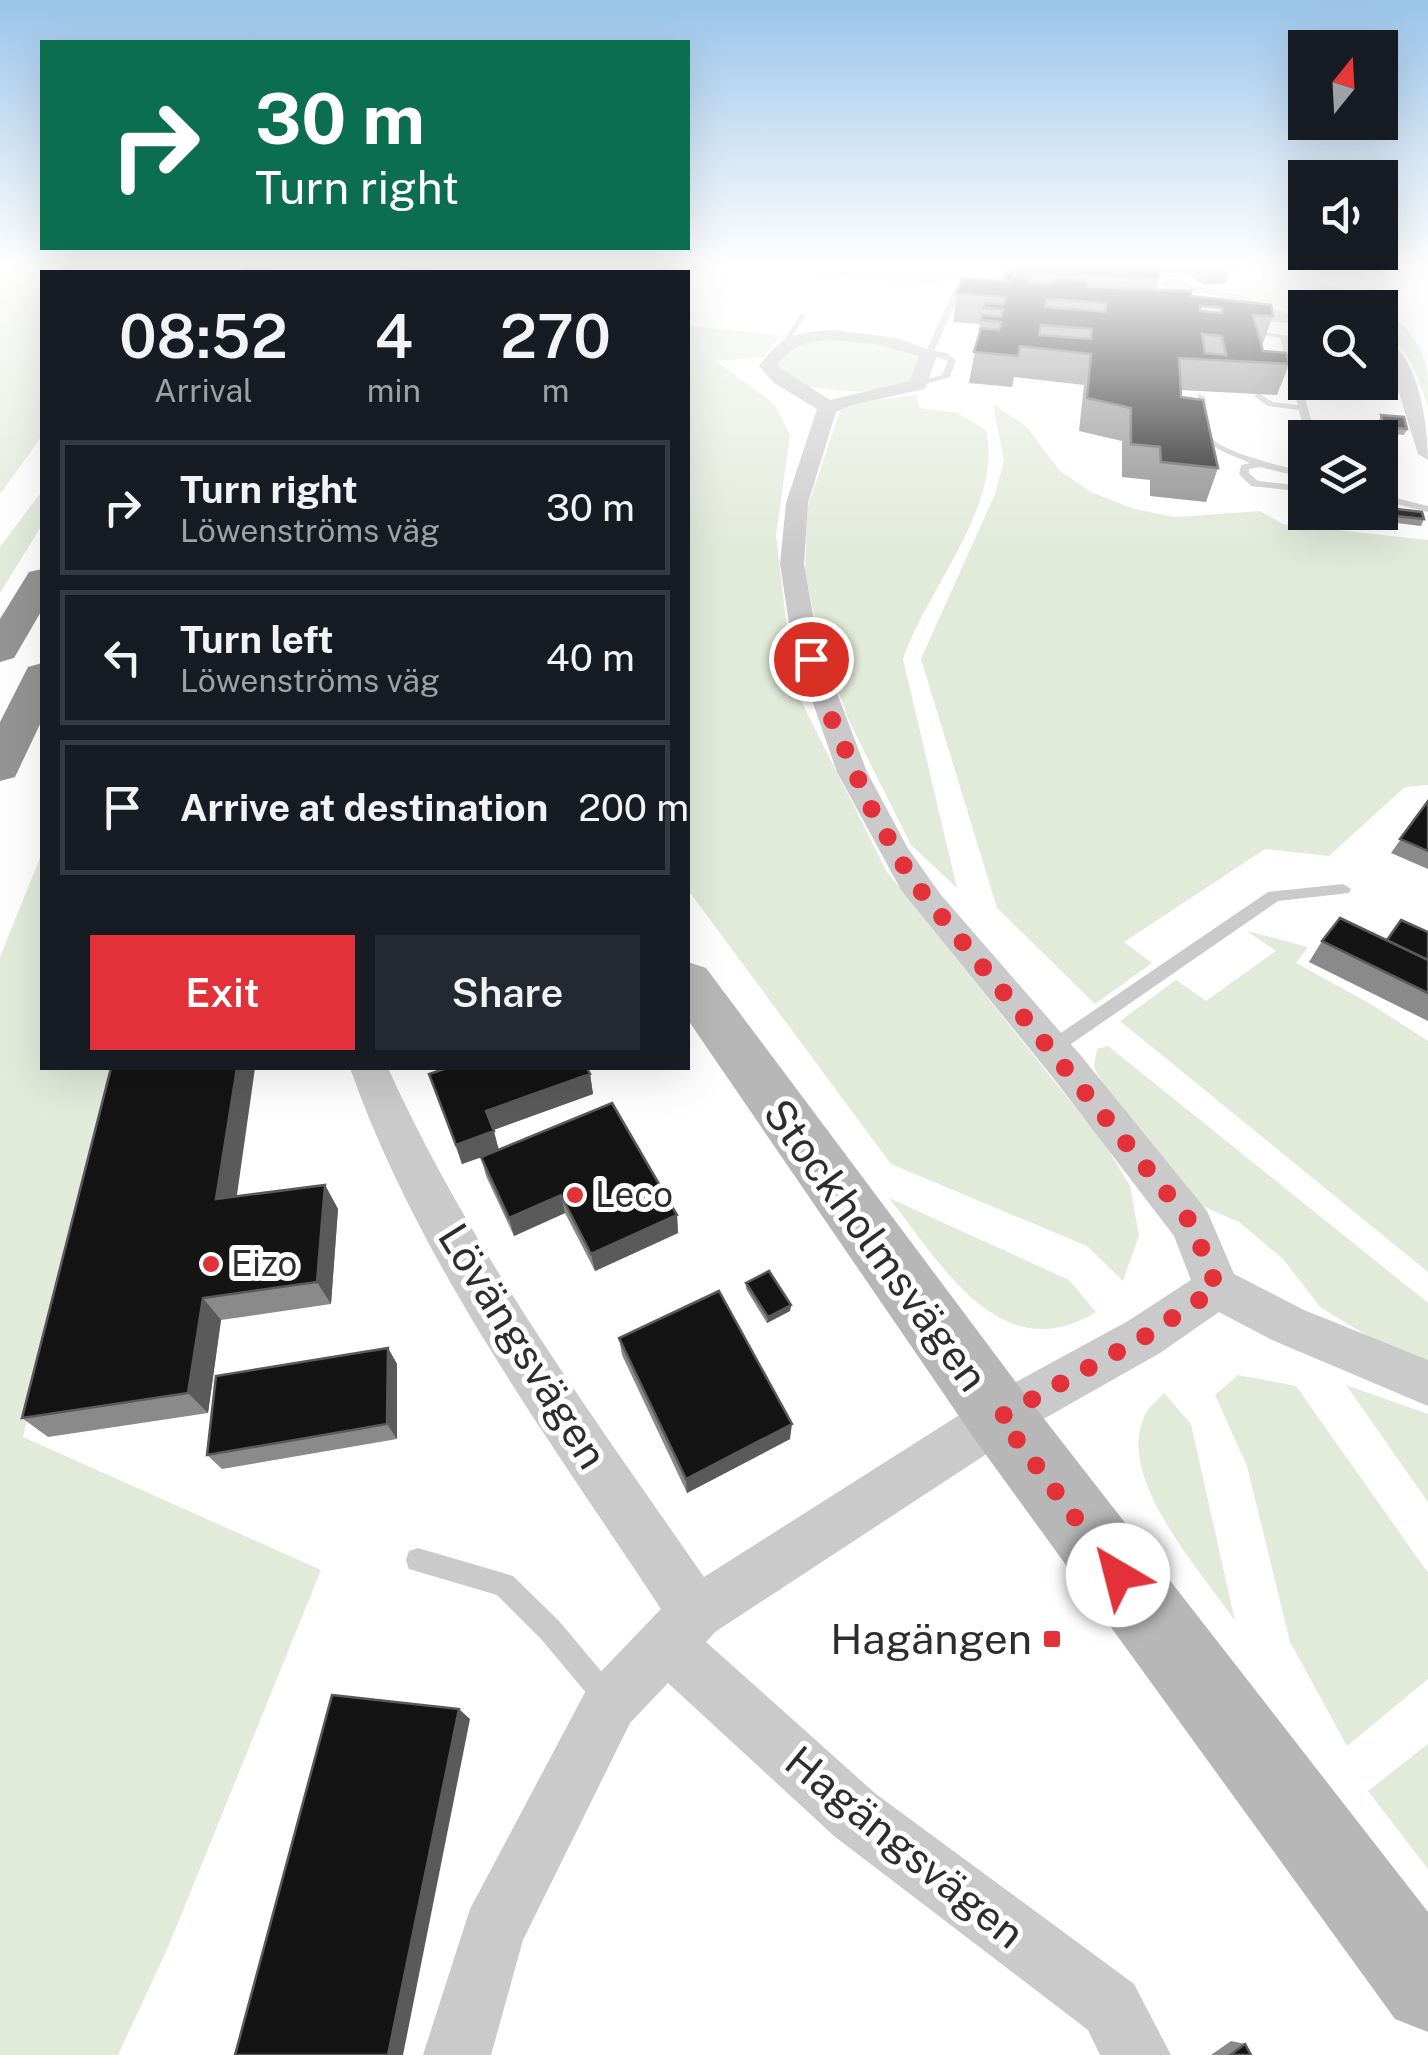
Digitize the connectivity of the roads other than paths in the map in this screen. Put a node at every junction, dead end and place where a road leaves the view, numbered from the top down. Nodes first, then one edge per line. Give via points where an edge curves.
1 (774, 359) edge
2 (927, 359) edge
3 (1398, 369) edge
4 (1398, 378) edge
5 (1402, 378) junction
6 (796, 388) junction
7 (868, 395) junction
8 (1201, 396) edge
9 (1258, 396) edge
10 (1303, 400) edge
11 (1304, 408) junction
12 (827, 409) junction
13 (1307, 420) edge
14 (1428, 454) edge
15 (1260, 464) junction
16 (1288, 471) edge
17 (1288, 488) edge
18 (1398, 502) edge
19 (1428, 510) edge
20 (40, 583) edge
21 (0, 650) edge
22 (40, 678) edge
23 (0, 768) edge
24 (1343, 889) dead end
25 (690, 984) edge
26 (1052, 1048) junction
27 (370, 1070) edge
28 (1217, 1288) junction
29 (1428, 1383) edge
30 (1000, 1417) junction
31 (418, 1560) dead end
32 (681, 1628) junction
33 (610, 1703) junction
34 (1428, 1986) edge
35 (458, 2055) edge
36 (1137, 2055) edge

1 - 6 street via 768,366 774,376
2 - 7 street via 918,386
3 - 5 street
4 - 5 lane
5 - 14 street
6 - 7 street
6 - 12 street via 822,399
7 - 12 street
8 - 15 lane via 1212,444
9 - 11 lane
10 - 11 lane
11 - 13 lane
12 - 26 street via 803,472 792,564 821,695 871,808 912,880
15 - 16 lane
15 - 17 lane via 1244,467 1244,474 1255,484
18 - 19 lane
20 - 21 highway
22 - 23 highway
24 - 26 lane via 1274,896
25 - 30 street, Stockholmsvägen
26 - 28 street via 1192,1224
27 - 32 street, Lövängsvägen via 396,1136
28 - 29 street
28 - 30 street
30 - 32 street
30 - 34 street, Stockholmsvägen
31 - 33 lane via 504,1586
32 - 33 street
32 - 36 street, Hagängsvägen via 855,1815 1111,2007
33 - 35 street via 493,1932

